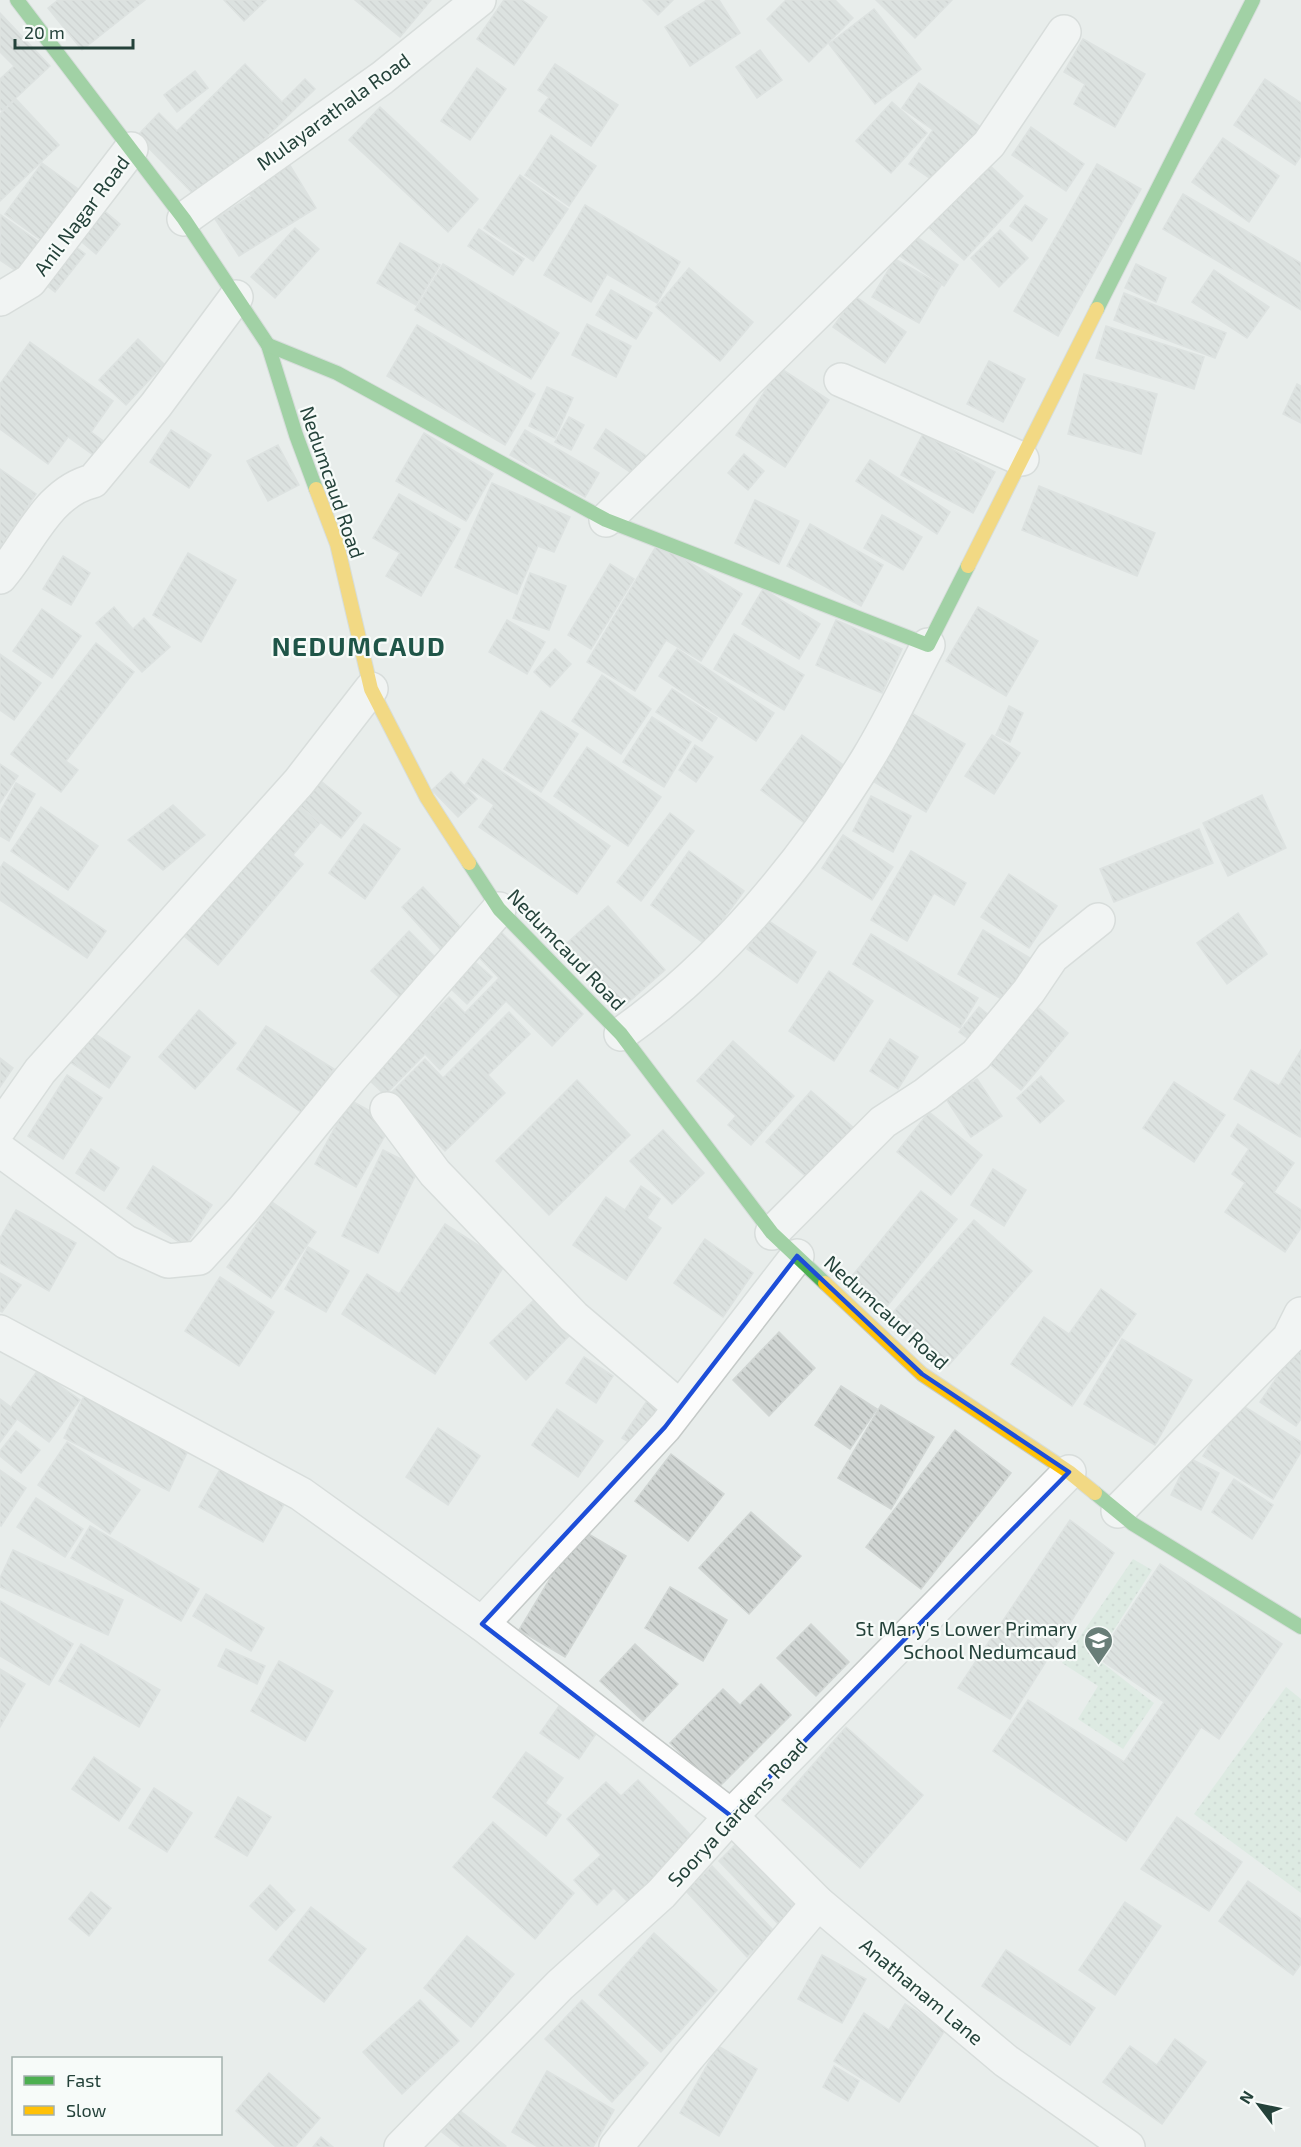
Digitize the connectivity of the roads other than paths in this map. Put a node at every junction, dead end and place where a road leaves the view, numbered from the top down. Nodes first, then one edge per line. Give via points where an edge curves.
1 (479, 0) edge
2 (1253, 0) edge
3 (28, 4) edge
4 (1064, 32) dead end
5 (131, 149) junction
6 (184, 219) junction
7 (236, 297) junction
8 (0, 299) edge
9 (268, 345) junction
10 (841, 380) dead end
11 (1022, 459) junction
12 (606, 520) junction
13 (0, 577) edge
14 (928, 645) junction
15 (370, 689) junction
16 (499, 909) junction
17 (1098, 920) dead end
18 (621, 1034) junction
19 (387, 1109) dead end
20 (0, 1128) edge
21 (0, 1150) edge
22 (772, 1233) junction
23 (797, 1256) junction
24 (1301, 1314) edge
25 (0, 1332) edge
26 (680, 1407) junction
27 (1069, 1472) junction
28 (1118, 1511) junction
29 (482, 1624) junction
30 (1301, 1627) edge
31 (731, 1816) junction
32 (818, 1903) junction
33 (401, 2147) edge
34 (616, 2147) edge
35 (1128, 2147) edge

1 - 6 street, Mulayarathala Road via 382,78
2 - 11 main road
3 - 5 main road, Nedumcaud Road
4 - 12 street via 989,144
5 - 6 main road, Nedumcaud Road
5 - 8 street, Anil Nagar Road via 30,281
6 - 7 main road, Nedumcaud Road
7 - 9 main road, Nedumcaud Road
7 - 13 street via 156,405 93,481 79,485 51,506
9 - 12 main road via 337,373
9 - 15 main road, Nedumcaud Road via 296,435 337,543
10 - 11 street
11 - 14 main road
12 - 14 main road
14 - 18 street via 869,757 823,826 724,944 657,1008
15 - 16 main road, Nedumcaud Road via 427,798
15 - 20 street via 299,782 40,1071
16 - 18 main road, Nedumcaud Road
16 - 21 street via 199,1258 168,1261 126,1242
17 - 22 street via 1052,957 976,1055 883,1122
18 - 22 main road, Nedumcaud Road
19 - 26 street via 435,1173 574,1317
22 - 23 main road, Nedumcaud Road
23 - 26 street
23 - 27 main road, Nedumcaud Road via 922,1374
24 - 28 street via 1289,1338
25 - 29 street, Anathanam Lane via 301,1494
26 - 29 street
27 - 28 main road, Nedumcaud Road
27 - 31 street, Soorya Gardens Road
28 - 30 main road, Nedumcaud Road
29 - 31 street, Anathanam Lane
31 - 32 street, Anathanam Lane
31 - 33 street, Soorya Gardens Road via 661,1894 560,1985
32 - 34 street
32 - 35 street, Anathanam Lane via 1006,2061

